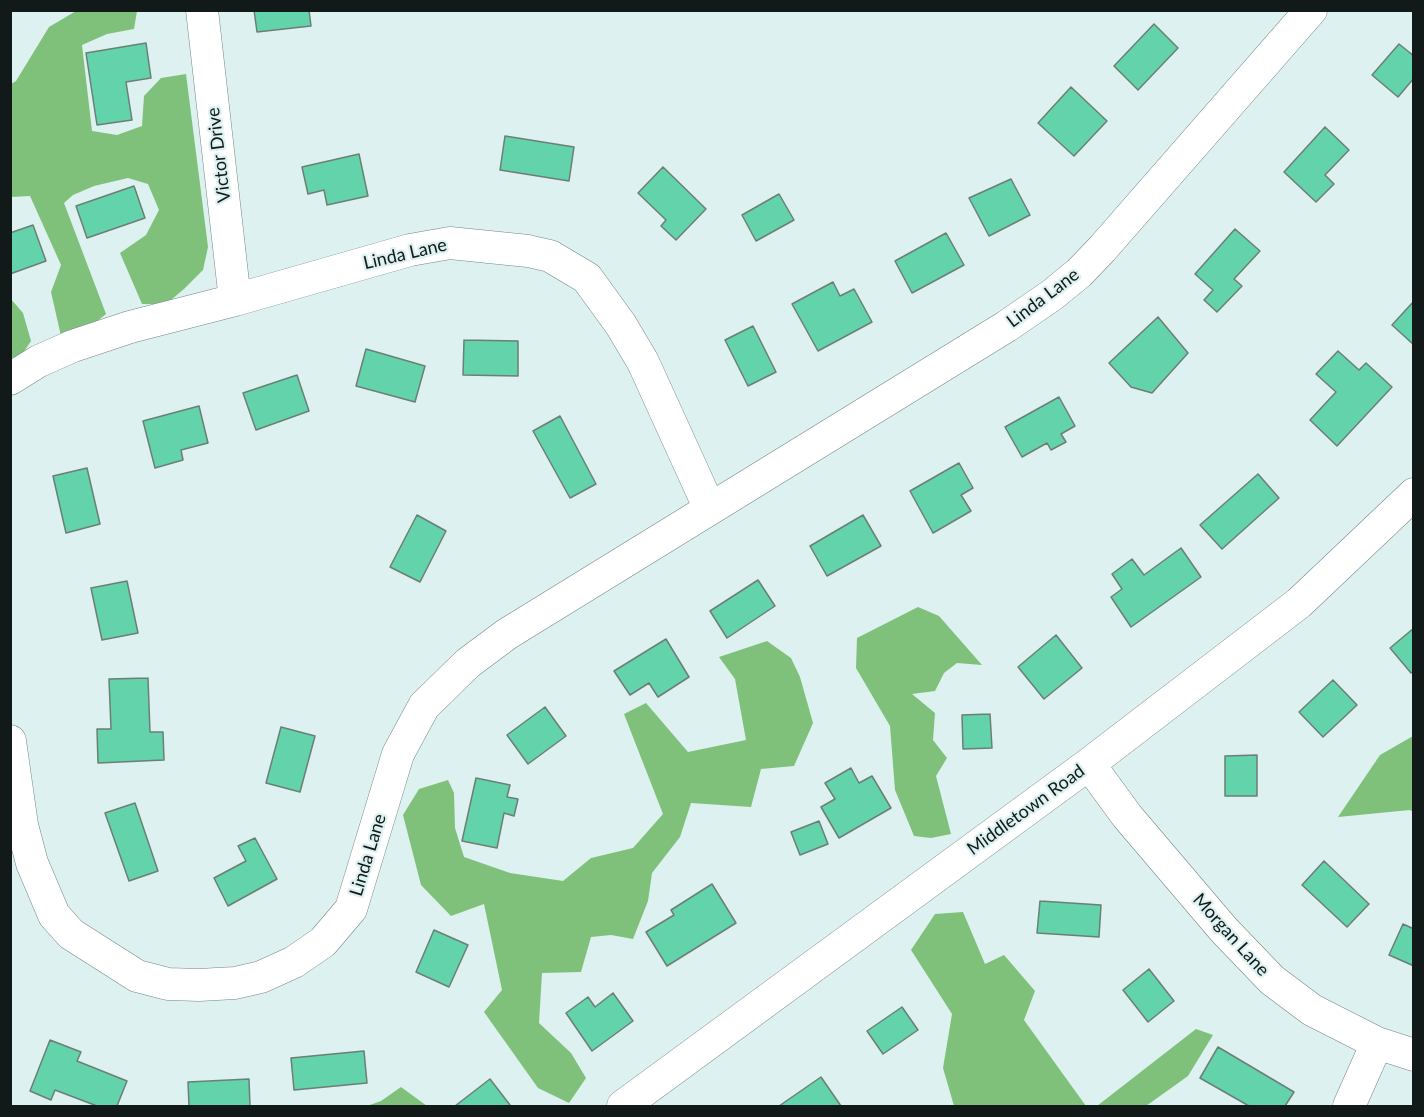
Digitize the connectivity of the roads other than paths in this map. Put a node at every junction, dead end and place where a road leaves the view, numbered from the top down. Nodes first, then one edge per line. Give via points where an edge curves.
1 (202, 10) edge
2 (1311, 10) edge
3 (235, 300) junction
4 (10, 379) edge
5 (1413, 494) edge
6 (709, 507) junction
7 (10, 741) edge
8 (1089, 764) junction
9 (1377, 1042) junction
10 (1413, 1055) edge
11 (623, 1107) edge
12 (1349, 1107) edge

1 - 3 street, Victor Drive
2 - 6 street, Linda Lane via 1079,273 1007,326
3 - 4 street, Linda Lane via 73,346
3 - 6 street, Linda Lane via 410,250 450,243 550,256 587,278 621,325 643,362
5 - 8 street, Middletown Road via 1299,603
6 - 7 street, Linda Lane via 507,634 468,663 424,706 398,754 351,909 323,942 294,962 261,977 199,986 168,984 137,976 71,934 54,915 32,864
8 - 9 street, Morgan Lane via 1134,825 1272,980 1312,1010
8 - 11 street, Middletown Road
9 - 10 street, Morgan Lane
9 - 12 street

